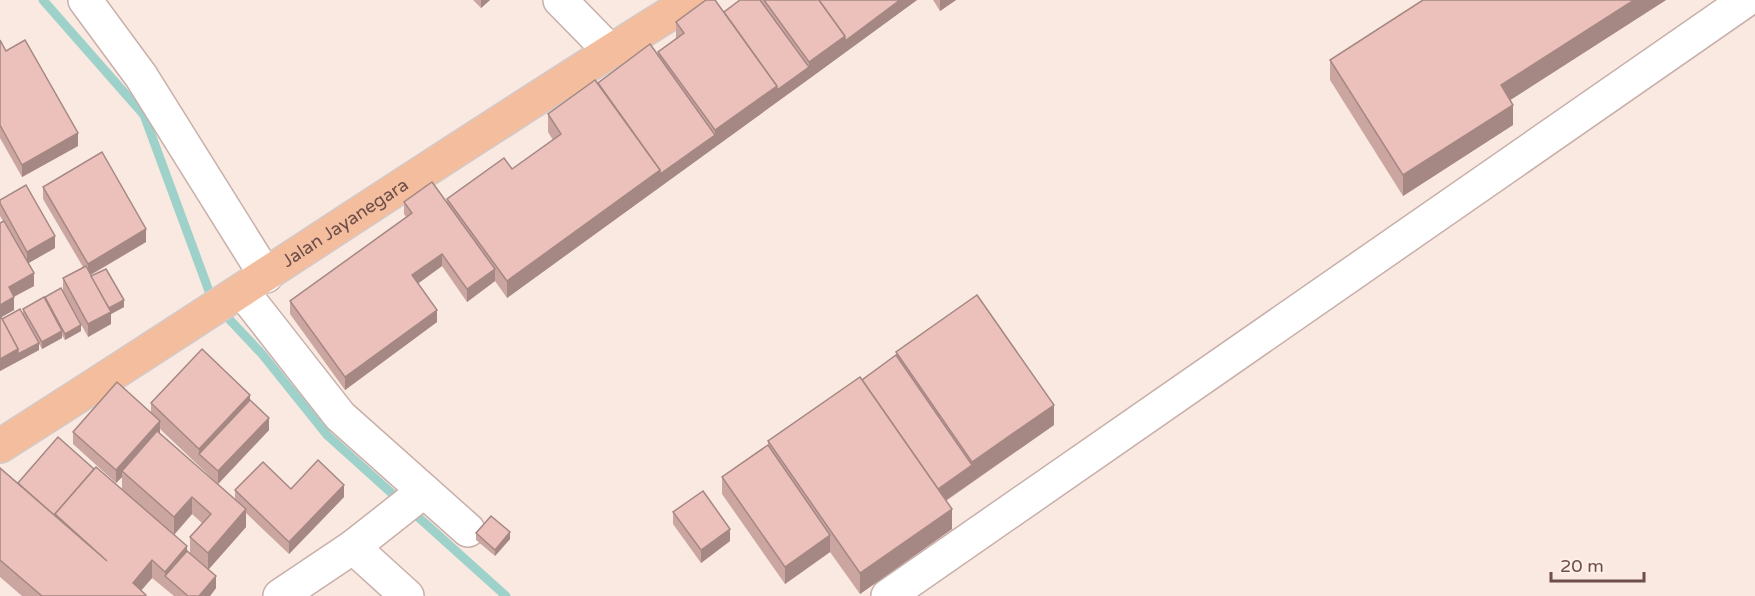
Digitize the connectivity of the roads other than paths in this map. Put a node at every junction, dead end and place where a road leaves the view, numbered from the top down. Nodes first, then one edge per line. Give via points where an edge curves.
1 (85, 0) edge
2 (560, 0) edge
3 (692, 0) edge
4 (1746, 0) edge
5 (610, 51) junction
6 (247, 288) junction
7 (0, 446) edge
8 (418, 496) junction
9 (468, 531) dead end
10 (362, 541) junction
11 (280, 596) edge
12 (407, 596) edge
13 (888, 596) edge

1 - 6 street via 141,76
2 - 5 street
3 - 5 main road, Jalan Jayanegara
4 - 13 street
5 - 6 main road, Jalan Jayanegara
6 - 7 main road, Jalan Jayanegara
6 - 8 street via 340,416
8 - 9 street
8 - 10 street
10 - 11 street
10 - 12 street

